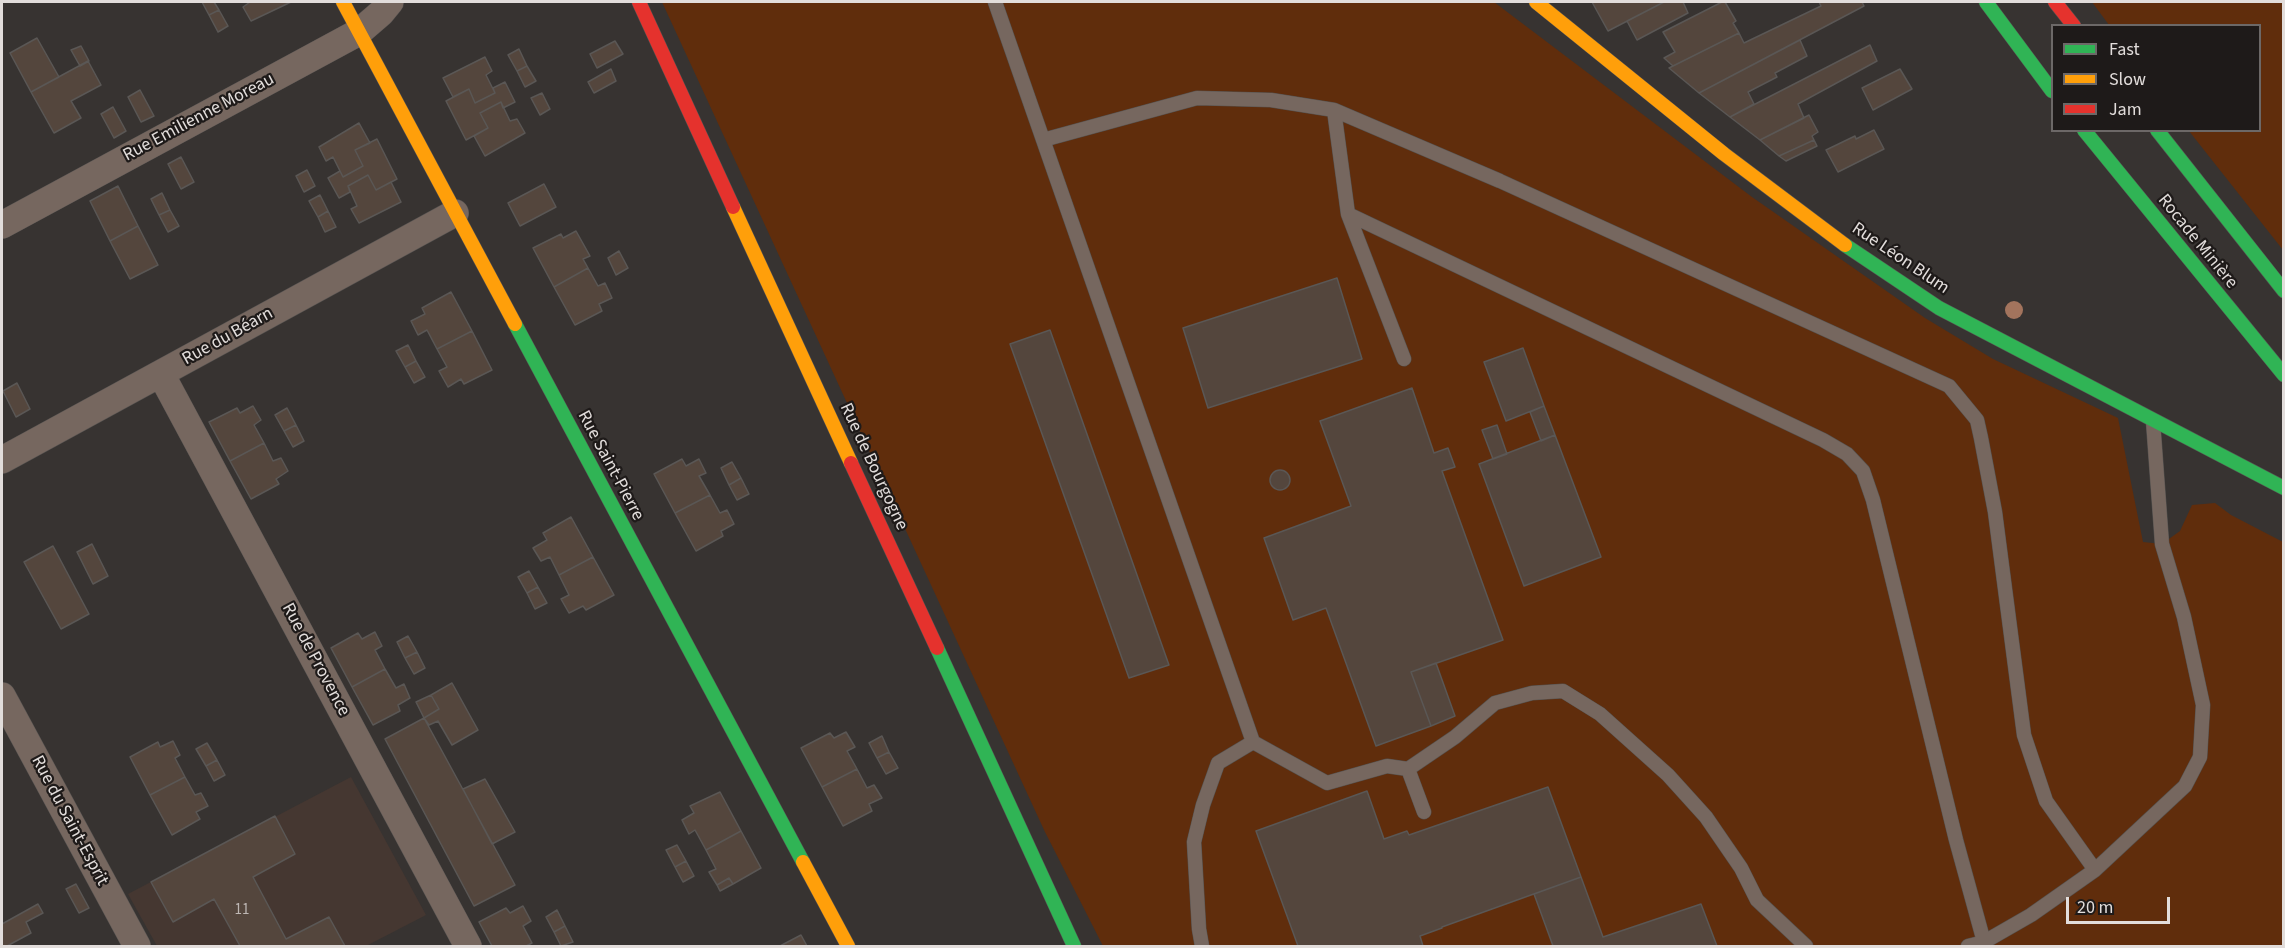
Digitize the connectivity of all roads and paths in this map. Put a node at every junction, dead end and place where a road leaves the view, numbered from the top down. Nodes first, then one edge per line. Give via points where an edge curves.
1 (343, 2) edge
2 (390, 2) edge
3 (639, 2) edge
4 (995, 2) edge
5 (1536, 2) edge
6 (1986, 2) edge
7 (2055, 2) edge
8 (2072, 24) edge
9 (359, 32) junction
10 (2051, 90) edge
11 (1334, 110) junction
12 (2086, 132) edge
13 (2159, 132) edge
14 (1043, 140) junction
15 (454, 213) junction
16 (1348, 214) junction
17 (2, 225) edge
18 (2283, 291) edge
19 (1404, 358) dead end
20 (161, 374) junction
21 (2283, 375) edge
22 (2152, 419) junction
23 (2, 460) edge
24 (2283, 488) edge
25 (2, 696) edge
26 (1253, 742) junction
27 (1408, 770) junction
28 (1424, 812) dead end
29 (2095, 870) junction
30 (1984, 942) junction
31 (137, 946) edge
32 (468, 946) edge
33 (848, 946) edge
34 (1074, 946) edge
35 (1202, 946) edge
36 (1806, 946) edge
37 (1968, 946) edge

1 - 9 main road, Rue Saint-Pierre
2 - 9 street, Rue Emilienne Moreau
3 - 34 main road, Rue de Bourgogne
4 - 14 lane
5 - 22 main road, Rue Léon Blum via 1843,244 1939,308
6 - 10 main road
7 - 8 main road
9 - 15 main road, Rue Saint-Pierre
9 - 17 street, Rue Emilienne Moreau
11 - 14 lane via 1271,99 1197,98
11 - 16 lane
11 - 29 lane via 1500,181 1949,386 1977,420 1981,438 1995,512 2024,735 2046,801
12 - 21 main road, Rocade Minière
13 - 18 main road, Rocade Minière
14 - 26 lane
15 - 20 street, Rue du Béarn
15 - 33 main road, Rue Saint-Pierre
16 - 19 lane
16 - 30 lane via 1823,440 1847,454 1863,471
20 - 23 street, Rue du Béarn
20 - 32 street, Rue de Provence
22 - 24 main road, Rue Léon Blum
22 - 29 lane via 2162,544 2184,617 2203,705 2200,753 2185,786
25 - 31 street, Rue du Saint-Esprit
26 - 27 lane via 1326,783 1387,766
26 - 35 lane via 1218,764 1203,805 1194,842
27 - 28 lane
27 - 36 lane via 1495,703 1532,693 1563,691 1600,714 1668,775 1706,817 1741,868 1757,900
29 - 30 lane
30 - 37 lane

